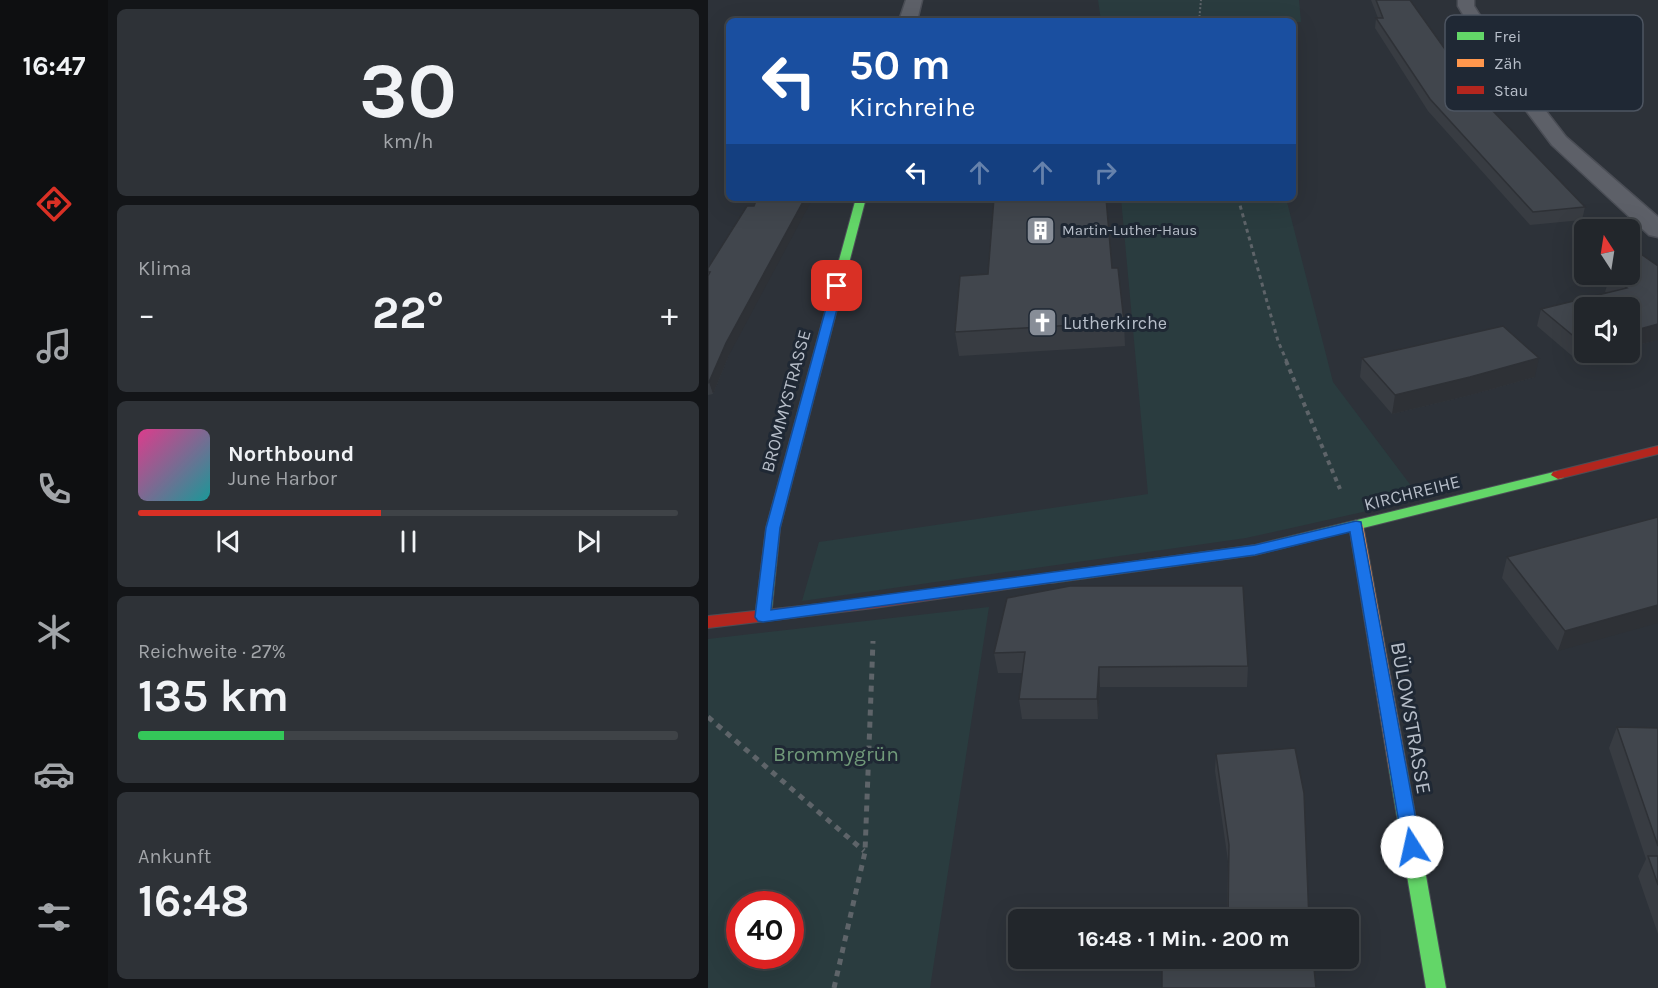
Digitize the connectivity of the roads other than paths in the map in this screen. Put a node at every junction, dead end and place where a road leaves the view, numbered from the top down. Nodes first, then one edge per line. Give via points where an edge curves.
1 (914, 0) edge
2 (1466, 0) edge
3 (1472, 15) edge
4 (909, 18) edge
5 (1536, 111) edge
6 (860, 201) edge
7 (1658, 230) edge
8 (1658, 450) edge
9 (1356, 525) junction
10 (763, 617) junction
11 (708, 622) edge
12 (1436, 988) edge

1 - 4 street
2 - 3 street
5 - 7 street via 1559,141
6 - 10 street, BROMMYSTRASSE via 773,528
8 - 9 street, KIRCHREIHE
9 - 10 street, KIRCHREIHE via 1255,550
9 - 12 street, BÜLOWSTRASSE
10 - 11 street, KIRCHREIHE

